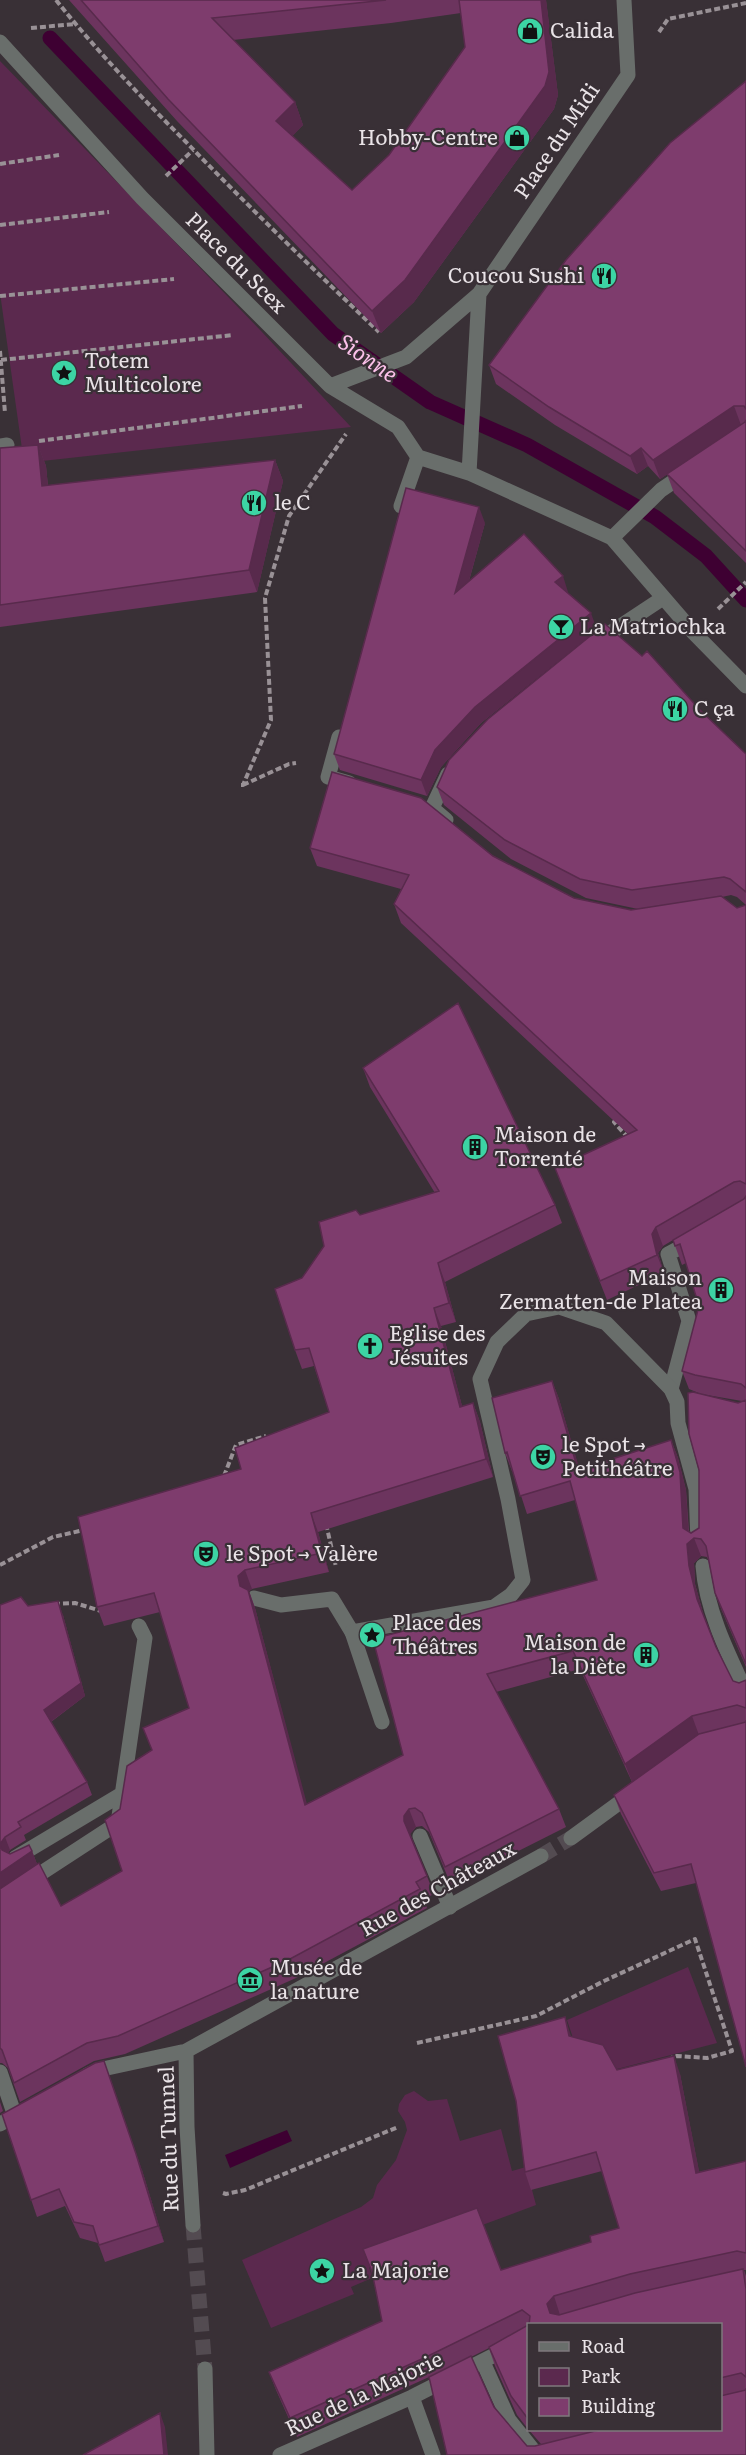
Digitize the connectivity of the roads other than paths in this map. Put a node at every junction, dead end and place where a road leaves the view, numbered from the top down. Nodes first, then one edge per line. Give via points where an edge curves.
1 (624, 0) edge
2 (0, 42) edge
3 (479, 294) junction
4 (330, 386) junction
5 (418, 458) junction
6 (699, 465) edge
7 (468, 473) junction
8 (397, 521) edge
9 (612, 538) junction
10 (663, 598) junction
11 (588, 649) edge
12 (746, 686) edge
13 (342, 725) edge
14 (452, 769) edge
15 (363, 788) edge
16 (459, 830) edge
17 (707, 1233) edge
18 (674, 1396) junction
19 (696, 1401) edge
20 (698, 1542) edge
21 (703, 1566) edge
22 (254, 1598) edge
23 (139, 1626) edge
24 (352, 1632) junction
25 (746, 1692) edge
26 (382, 1722) dead end
27 (650, 1781) edge
28 (122, 1794) junction
29 (420, 1836) edge
30 (571, 1838) tunnel mouth
31 (541, 1856) tunnel mouth
32 (15, 1858) edge
33 (0, 1900) edge
34 (450, 1907) junction
35 (186, 2051) junction
36 (0, 2072) edge
37 (77, 2081) edge
38 (36, 2104) edge
39 (15, 2116) junction
40 (0, 2124) edge
41 (193, 2225) tunnel mouth
42 (527, 2339) edge
43 (483, 2362) junction
44 (205, 2369) tunnel mouth
45 (412, 2397) junction
46 (542, 2454) edge
47 (207, 2455) edge
48 (280, 2455) edge
49 (433, 2455) edge

1 - 3 street, Place du Midi via 627,75
2 - 4 street, Place du Scex via 142,198
3 - 4 street, Place du Midi via 406,357
3 - 7 street
4 - 5 street, Place du Scex via 398,427
5 - 7 street
5 - 8 street
6 - 9 street via 661,490
7 - 9 street
9 - 10 street
10 - 11 street
10 - 12 street
13 - 15 street via 328,777
14 - 16 street via 426,807
17 - 18 street via 668,1254 689,1321
18 - 19 street
18 - 20 street via 696,1488
18 - 24 street via 606,1323 559,1307 526,1314 497,1342 480,1379 523,1580 494,1607
21 - 25 street via 704,1589
22 - 24 street via 281,1605 332,1599
23 - 28 street via 145,1638
24 - 26 street
27 - 30 street
28 - 32 street
28 - 33 street via 118,1822
29 - 34 street
31 - 34 street, Rue des Châteaux
34 - 35 street, Rue des Châteaux
35 - 37 street, Rue des Châteaux via 98,2070
35 - 41 street, Rue du Tunnel
36 - 39 street
38 - 39 street
39 - 40 street
42 - 43 street, Rue de la Majorie
43 - 45 street, Rue de la Majorie
43 - 46 street via 510,2420
44 - 47 street
45 - 48 street, Rue de la Majorie
45 - 49 street

